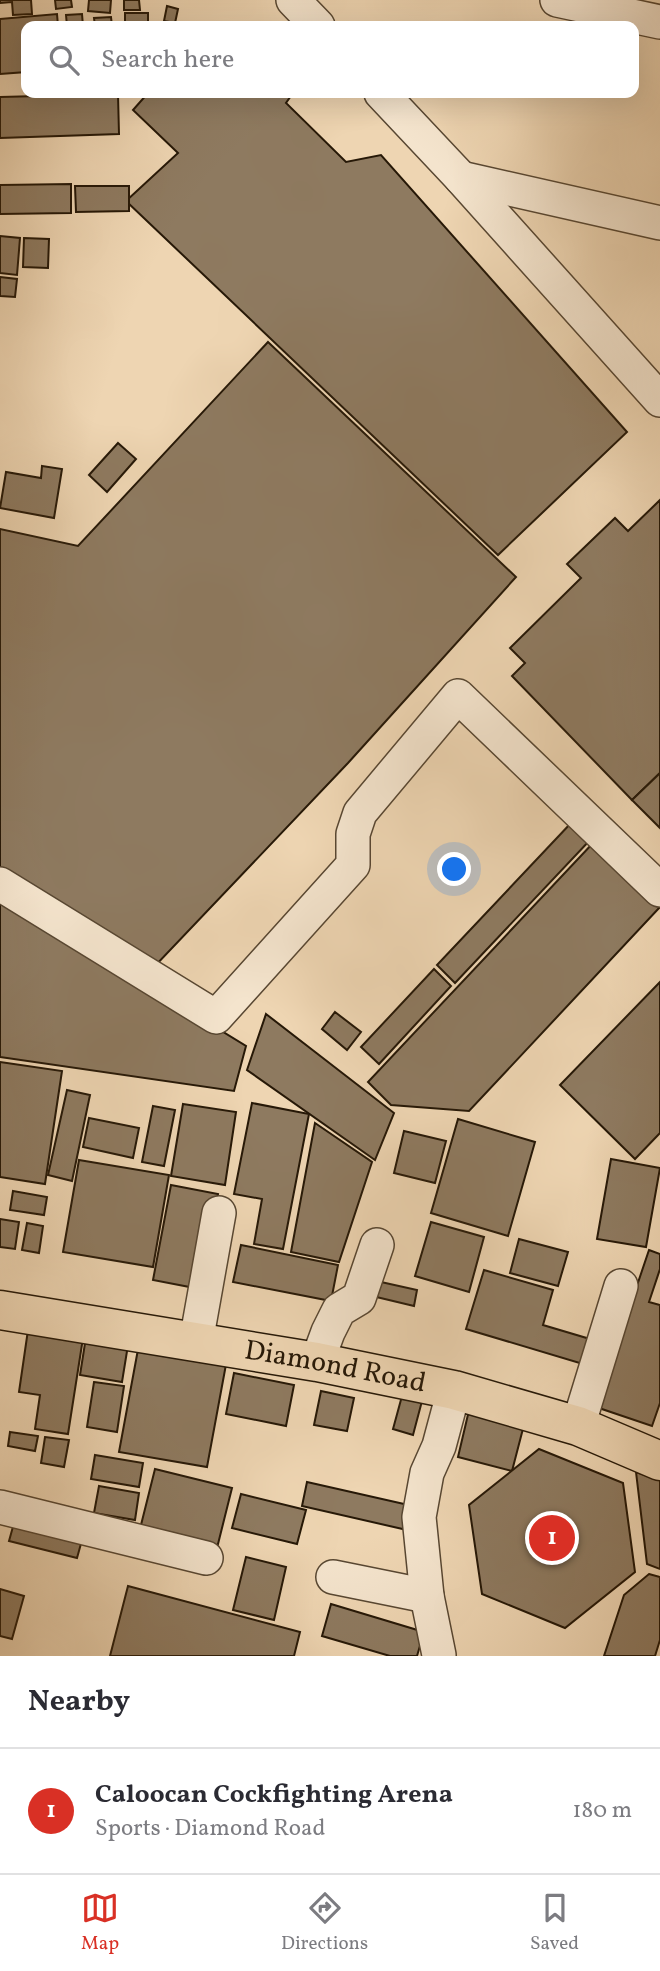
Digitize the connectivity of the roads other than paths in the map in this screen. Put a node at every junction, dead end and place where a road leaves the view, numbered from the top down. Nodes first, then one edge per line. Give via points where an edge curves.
1 (293, 0) edge
2 (557, 0) edge
3 (313, 21) edge
4 (660, 22) edge
5 (386, 98) edge
6 (461, 178) junction
7 (660, 223) edge
8 (660, 400) edge
9 (0, 884) edge
10 (660, 890) edge
11 (219, 1213) dead end
12 (377, 1245) dead end
13 (621, 1286) dead end
14 (0, 1310) edge
15 (195, 1342) junction
16 (317, 1362) junction
17 (454, 1390) junction
18 (578, 1426) junction
19 (660, 1461) edge
20 (0, 1507) edge
21 (205, 1558) dead end
22 (333, 1577) dead end
23 (427, 1596) junction
24 (439, 1655) edge

1 - 3 street
2 - 4 street
5 - 6 street
6 - 7 street
6 - 8 street
9 - 10 street via 216,1017 353,865 353,834 360,813 458,696
11 - 15 street
12 - 16 street via 359,1298 340,1310
13 - 18 street
14 - 15 main road, Diamond Road
15 - 16 main road, Diamond Road
16 - 17 main road, Diamond Road
17 - 18 main road, Diamond Road
17 - 23 street via 427,1473 419,1517
18 - 19 main road, Diamond Road
20 - 21 street
22 - 23 street
23 - 24 street

